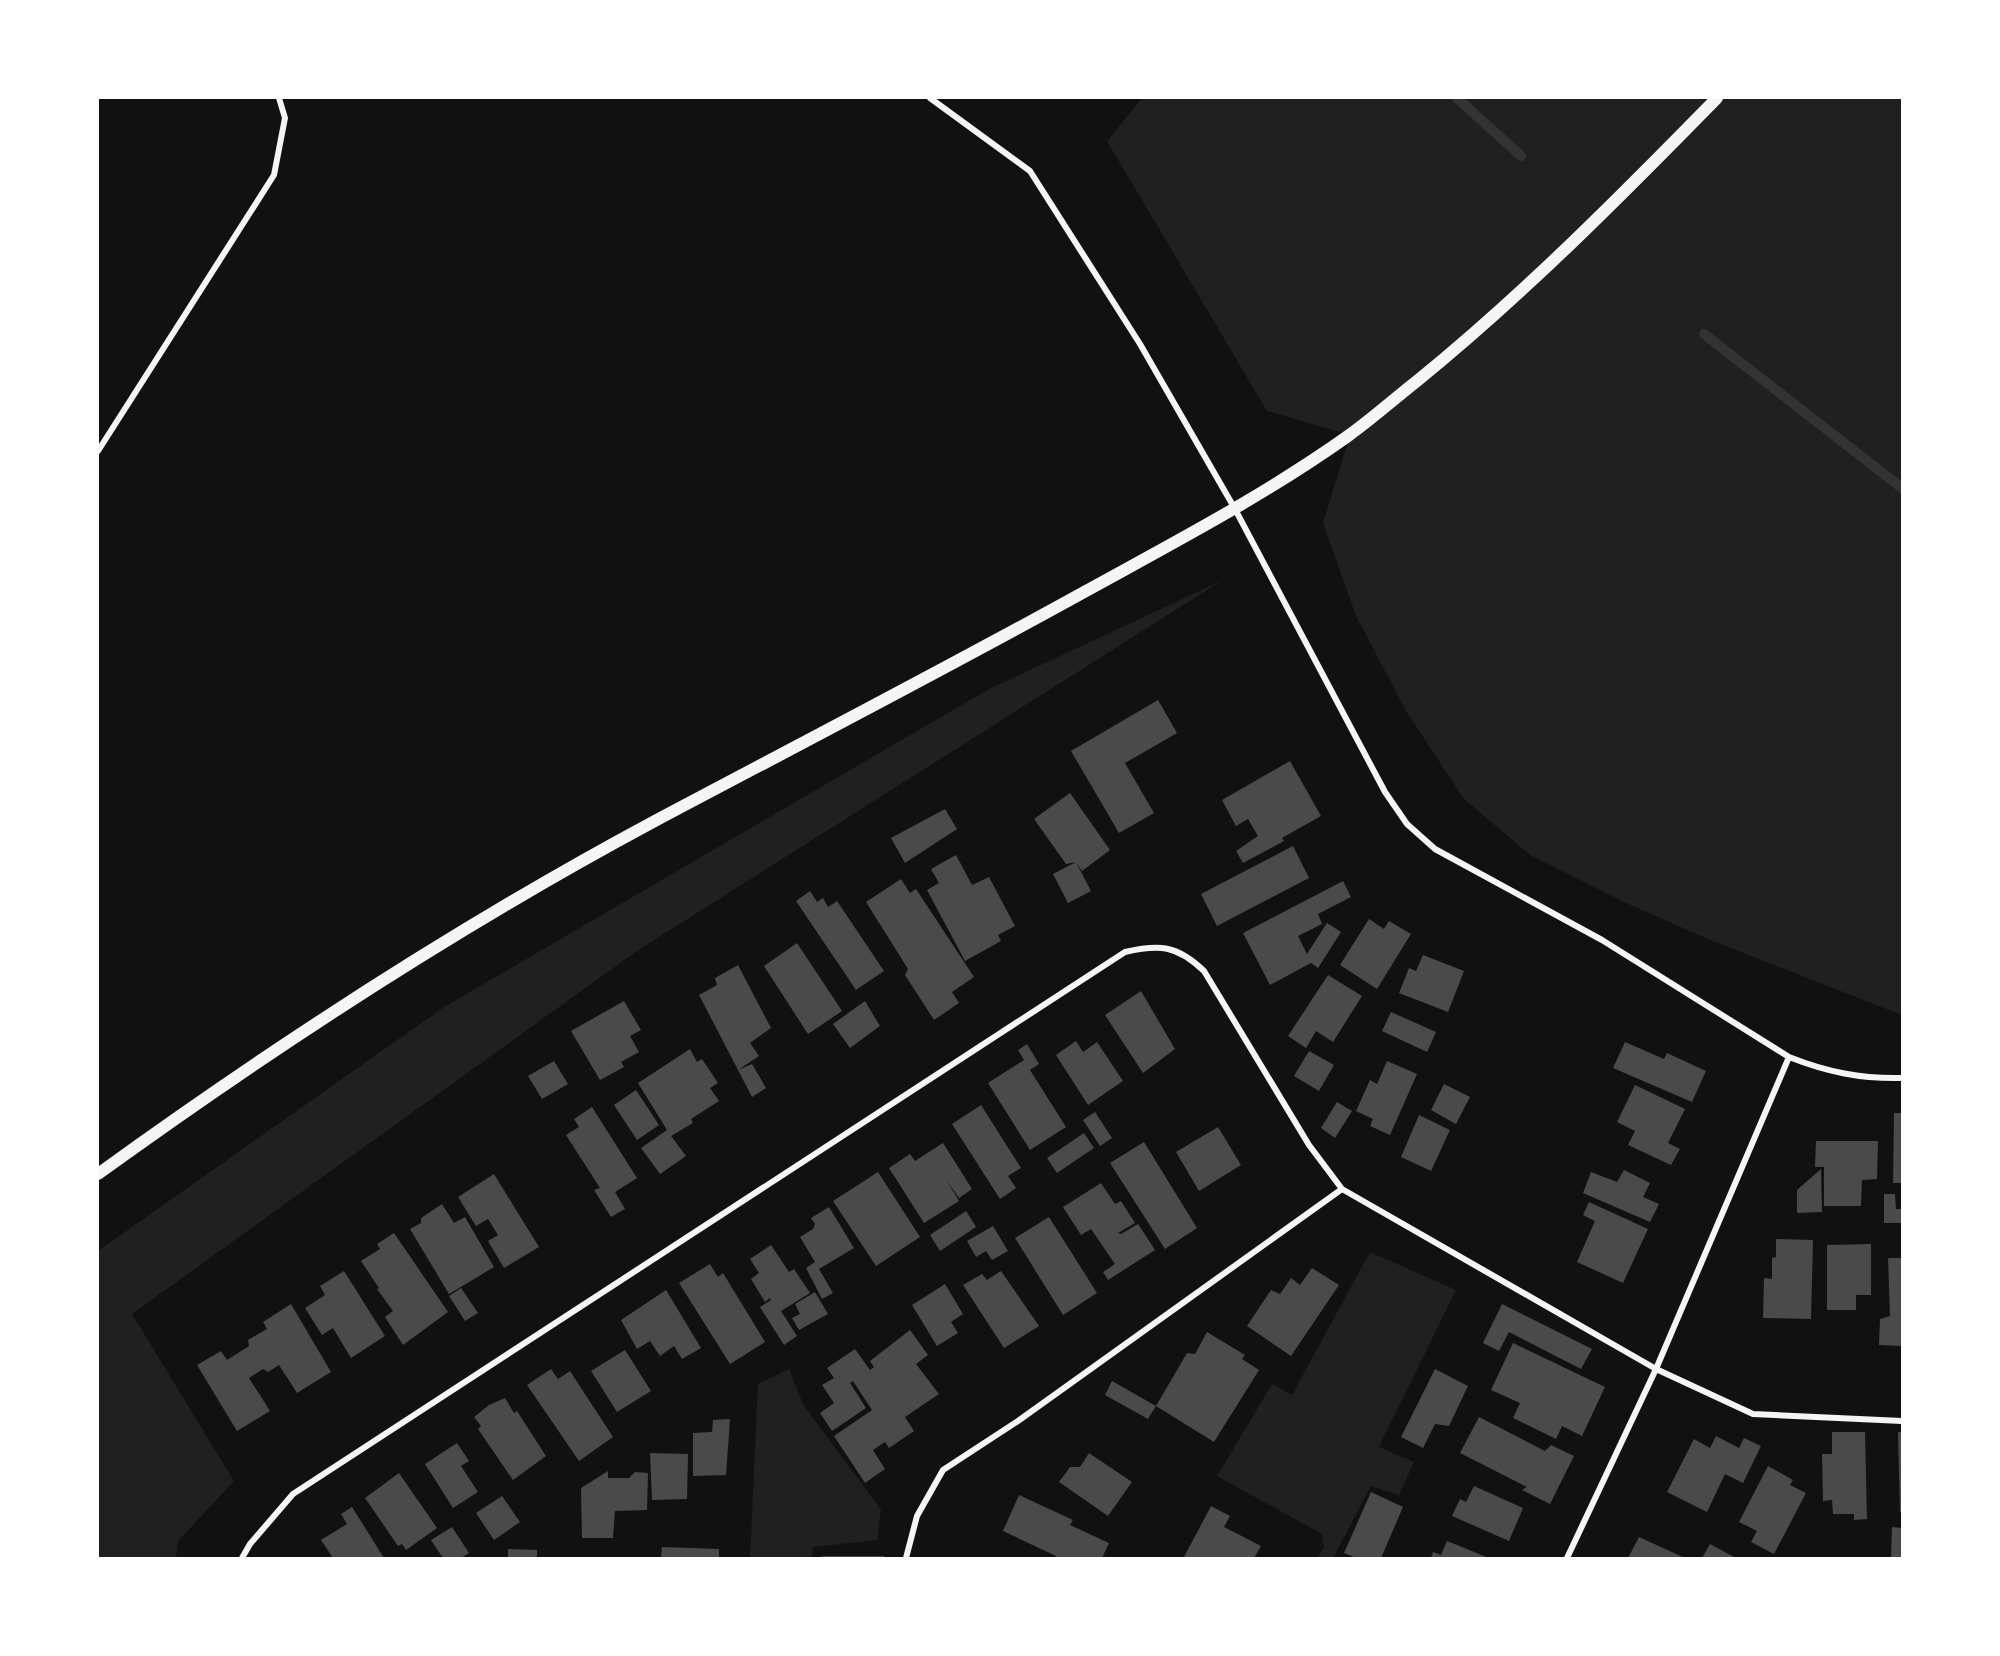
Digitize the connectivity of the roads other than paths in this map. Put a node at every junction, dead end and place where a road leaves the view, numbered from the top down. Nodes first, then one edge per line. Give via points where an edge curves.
1 (279, 98) edge
2 (930, 98) edge
3 (1717, 98) edge
4 (98, 451) edge
5 (1235, 509) junction
6 (1789, 1058) junction
7 (1902, 1078) edge
8 (98, 1174) edge
9 (1342, 1189) junction
10 (1656, 1369) junction
11 (1902, 1421) edge
12 (242, 1558) edge
13 (906, 1558) edge
14 (1568, 1558) edge

1 - 4 street via 285,118 274,175
2 - 5 street via 1030,171 1140,344
3 - 5 main road via 1603,214 1469,338 1350,435
5 - 6 street via 1385,792 1407,824 1435,849 1602,940
5 - 8 main road via 552,878 318,1021
6 - 7 street via 1822,1070
6 - 10 street
9 - 10 street
9 - 12 street via 1309,1145 1204,971 1174,951 1152,946 1125,952 292,1494
9 - 13 street via 1018,1421 943,1470 917,1516
10 - 11 street via 1753,1414
10 - 14 street

